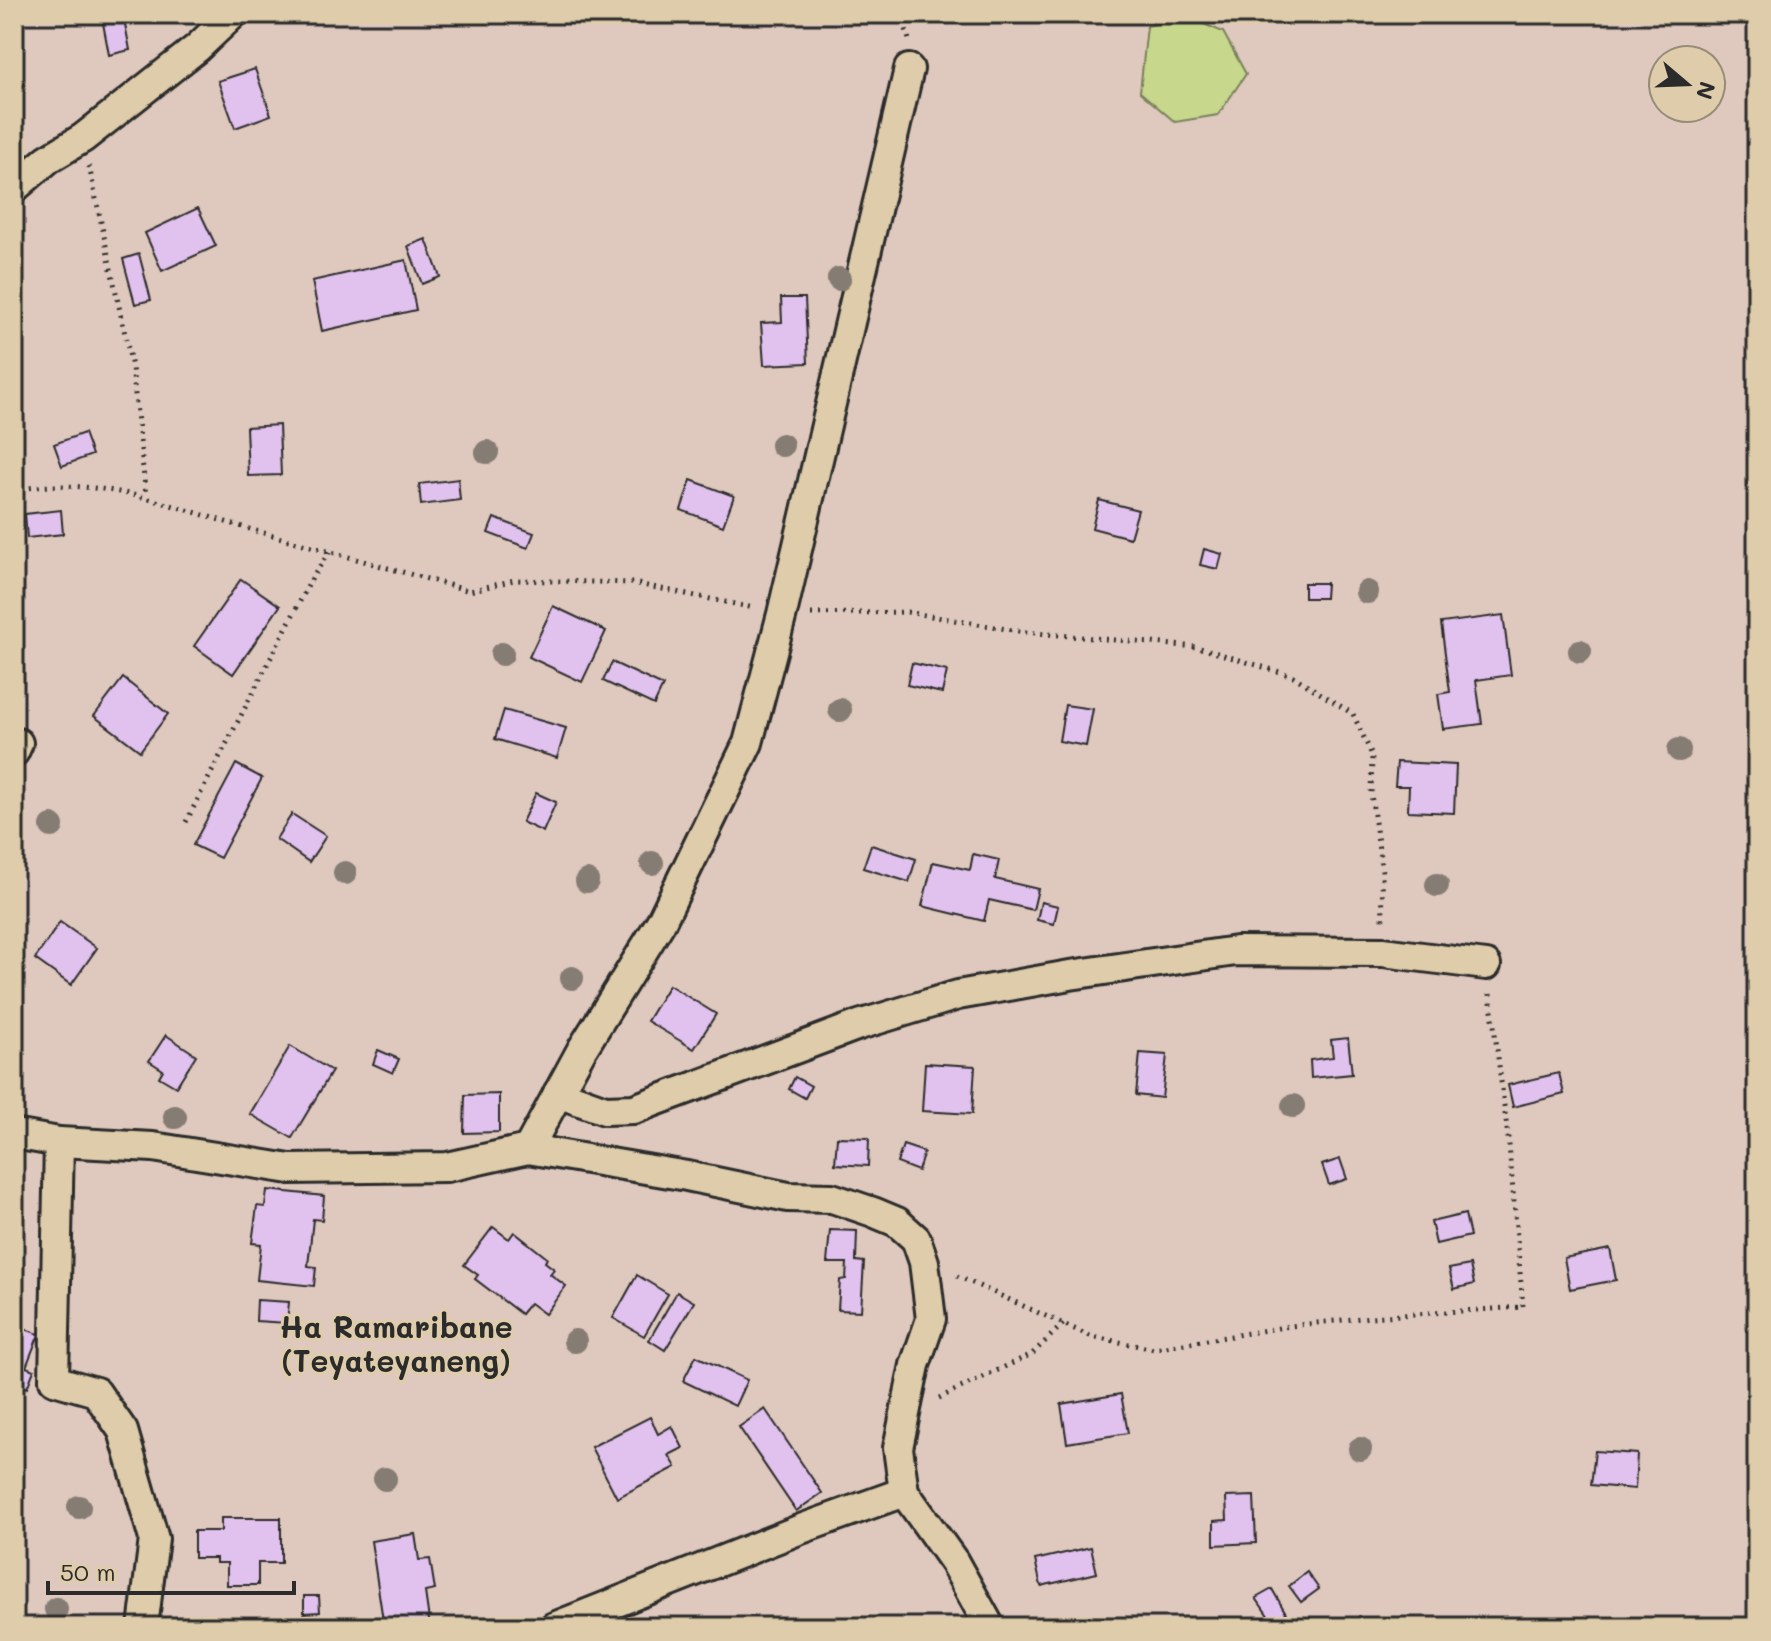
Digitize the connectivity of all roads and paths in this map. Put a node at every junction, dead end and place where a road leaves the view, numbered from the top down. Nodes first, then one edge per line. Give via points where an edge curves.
1 (233, 14) edge
2 (862, 14) edge
3 (880, 14) edge
4 (909, 69) dead end
5 (83, 138) junction
6 (14, 188) edge
7 (146, 496) dead end
8 (330, 551) dead end
9 (186, 822) dead end
10 (1486, 965) joint
11 (558, 1093) junction
12 (14, 1134) edge
13 (59, 1142) junction
14 (528, 1149) junction
15 (924, 1262) junction
16 (1063, 1324) junction
17 (905, 1413) junction
18 (904, 1492) junction
19 (143, 1627) edge
20 (554, 1627) edge
21 (990, 1627) edge

1 - 5 street
2 - 3 path via 869,20
4 - 11 street via 748,743 661,922
5 - 6 street
5 - 7 path via 132,367
8 - 9 path
10 - 11 street via 1383,952 1236,951 958,995 859,1025 634,1109 605,1110
10 - 16 path via 1523,1307 1290,1326 1154,1349 1090,1336
11 - 14 street
12 - 13 street
13 - 14 street via 153,1147 290,1169 447,1167
13 - 19 street via 54,1380 96,1392 123,1431 154,1539
14 - 15 street via 788,1197 832,1198 897,1222 916,1239
15 - 16 path
15 - 17 street via 931,1319
16 - 17 path via 1032,1354
17 - 18 street via 898,1448
18 - 20 street
18 - 21 street via 954,1562

